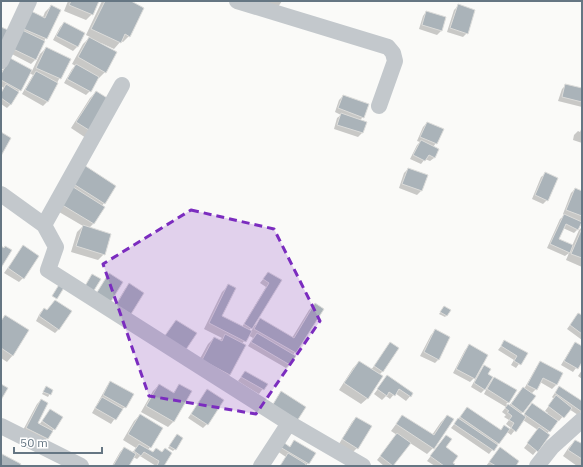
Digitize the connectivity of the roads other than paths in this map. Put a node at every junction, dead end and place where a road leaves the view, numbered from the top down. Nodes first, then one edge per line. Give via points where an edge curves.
1 (29, 1) edge
2 (237, 1) edge
3 (1, 60) edge
4 (122, 85) dead end
5 (379, 106) dead end
6 (1, 194) edge
7 (44, 225) junction
8 (582, 420) edge
9 (290, 423) junction
10 (1, 426) edge
11 (81, 466) edge
12 (261, 466) edge
13 (363, 466) edge
14 (537, 466) edge

1 - 3 street
2 - 5 street via 388,47 395,61
4 - 7 street
6 - 7 street
7 - 9 street via 56,247 48,270
8 - 14 street via 552,447
9 - 12 street
9 - 13 street
10 - 11 street

